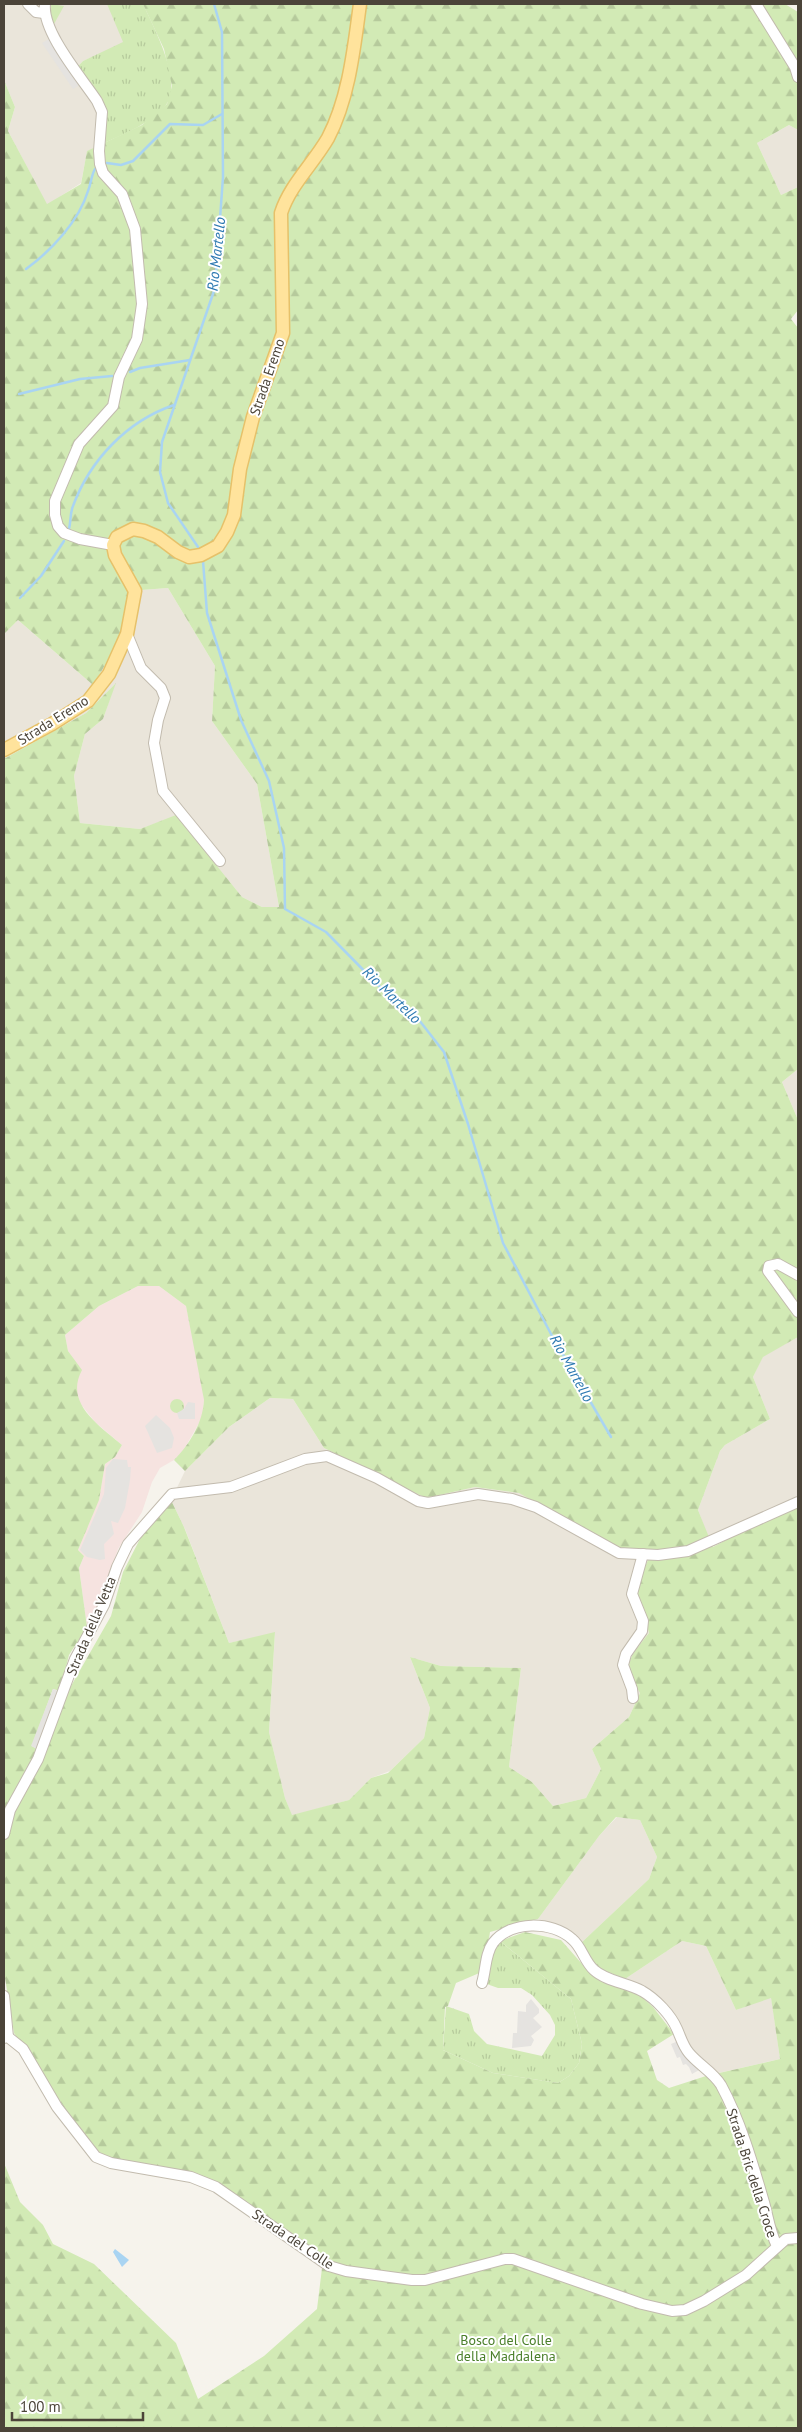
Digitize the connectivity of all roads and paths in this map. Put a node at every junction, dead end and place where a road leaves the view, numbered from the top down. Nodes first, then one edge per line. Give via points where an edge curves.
1 (28, 4) edge
2 (360, 4) edge
3 (756, 4) edge
4 (44, 8) edge
5 (798, 77) edge
6 (112, 545) junction
7 (127, 634) junction
8 (4, 750) edge
9 (220, 861) dead end
10 (798, 1276) edge
11 (798, 1312) edge
12 (798, 1502) edge
13 (643, 1554) junction
14 (633, 1698) dead end
15 (4, 1834) edge
16 (482, 1982) dead end
17 (4, 1996) edge
18 (6, 2037) edge
19 (798, 2238) edge
20 (777, 2246) junction

1 - 4 street via 36,12
2 - 6 main road, Strada Eremo via 344,101 328,138 286,200 281,213 283,333 253,417 228,532 218,546 189,557 158,538 133,529 117,537
3 - 5 street
4 - 6 street via 50,30 102,112 100,164 103,173 122,194 135,229 142,304 137,339 119,377 113,406 79,444 56,501 55,514 64,533
6 - 7 main road, Strada Eremo via 135,591
7 - 8 main road, Strada Eremo via 109,674 88,701
7 - 9 street via 141,668 161,688 165,698 154,743 163,791
10 - 11 street via 778,1264 769,1266 768,1271
12 - 13 street, Strada della Vetta via 688,1551
13 - 14 street via 632,1594 643,1621 642,1631 626,1654 623,1665
13 - 15 street, Strada della Vetta via 616,1552 523,1502 484,1494 418,1501 327,1456 305,1459 231,1487 172,1494 128,1544 116,1567 104,1605 76,1659 38,1759 10,1810
16 - 20 street, Strada Bric della Croce via 490,1949 500,1937 513,1929 551,1927 574,1940 593,1969 652,1998 672,2020 688,2052 721,2086 756,2174 770,2231
17 - 18 street via 8,2018
18 - 20 street, Strada del Colle via 23,2049 57,2107 96,2157 191,2177 216,2187 336,2269 425,2280 513,2259 642,2304 672,2311 686,2310 704,2302 746,2275
19 - 20 street, Strada del Colle via 786,2239

